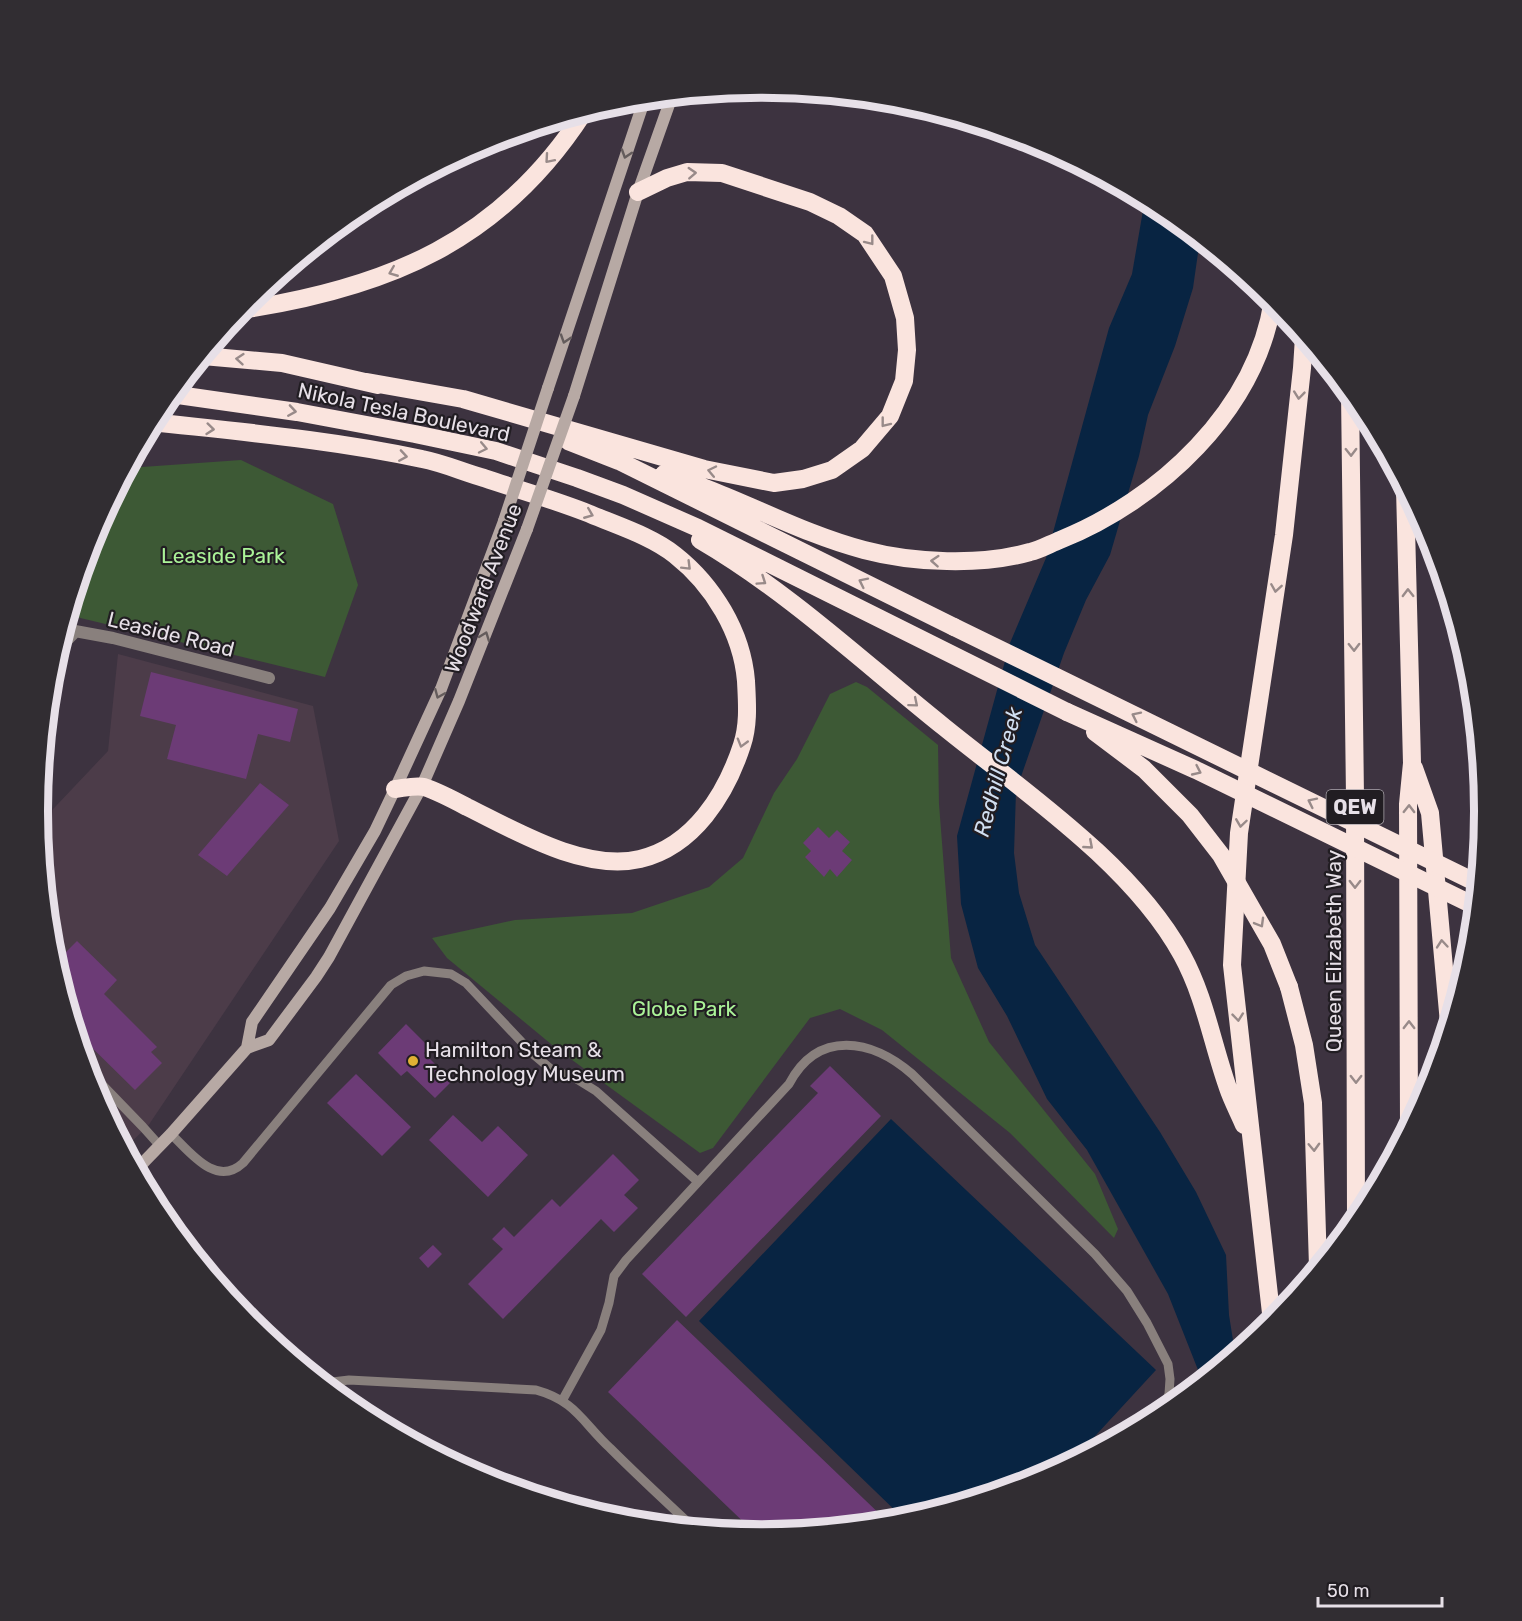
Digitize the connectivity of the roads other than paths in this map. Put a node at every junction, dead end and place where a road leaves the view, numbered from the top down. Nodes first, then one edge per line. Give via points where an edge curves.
1 (669, 104) edge
2 (642, 108) edge
3 (577, 122) edge
4 (638, 192) junction
5 (255, 308) edge
6 (1272, 313) edge
7 (1303, 348) edge
8 (211, 357) edge
9 (367, 382) junction
10 (181, 395) edge
11 (1350, 409) edge
12 (163, 423) edge
13 (620, 461) junction
14 (623, 495) junction
15 (1405, 507) edge
16 (71, 630) edge
17 (269, 678) dead end
18 (1067, 712) junction
19 (1412, 763) junction
20 (422, 786) junction
21 (395, 789) junction
22 (1470, 880) edge
23 (1468, 903) edge
24 (1447, 1004) edge
25 (247, 1048) junction
26 (104, 1087) edge
27 (1409, 1107) edge
28 (171, 1134) junction
29 (1250, 1139) junction
30 (160, 1146) junction
31 (142, 1164) edge
32 (698, 1182) junction
33 (1356, 1204) edge
34 (1318, 1256) edge
35 (1270, 1309) edge
36 (335, 1382) edge
37 (1169, 1395) edge
38 (562, 1401) junction
39 (684, 1519) edge

1 - 4 main road, Woodward Avenue
2 -> 21 main road, Woodward Avenue, bridge via 504,521 441,690
3 -> 5 highway via 527,184 484,223 458,240 383,276
4 -> 9 highway via 687,172 722,173 810,202 865,234 893,276 905,318 907,350 904,381 890,416 862,449 832,470 774,483 704,469 463,399
20 -> 4 main road, Woodward Avenue, bridge via 527,529 574,396
6 -> 13 highway via 1258,354 1237,394 1202,442 1175,470 1091,528 1030,553 958,562 865,550 808,531 698,484
7 -> 29 highway via 1284,535 1239,833 1232,965
9 -> 8 highway, Nikola Tesla Boulevard via 282,363
9 - 13 highway, Nikola Tesla Boulevard via 549,434
10 -> 14 highway, Nikola Tesla Boulevard via 297,412 496,451
11 -> 33 highway, Queen Elizabeth Way / QEW
12 -> 20 highway via 298,438 424,459 566,505 639,534 674,554 721,607 737,638 745,668 744,738 736,764 712,807 689,833 672,844 639,859 598,861 554,848
22 -> 13 highway, bridge
14 - 18 highway via 698,528
14 -> 29 highway via 771,587 1101,855 1152,908 1182,955 1206,1010 1228,1088
19 -> 15 highway, QEW
16 - 17 street, Leaside Road
18 -> 23 highway, bridge
18 -> 34 highway, bridge via 1144,769 1190,815 1221,855 1272,944 1289,987 1304,1045 1313,1103
24 -> 19 highway via 1430,813
27 -> 19 highway, QEW via 1408,804
20 - 21 highway
20 - 25 main road, Woodward Avenue via 316,977 269,1040
21 - 25 main road, Woodward Avenue via 330,908 252,1022
25 - 28 main road, Woodward Avenue
26 - 30 lane
28 - 30 main road, Woodward Avenue
28 - 32 lane via 211,1169 224,1172 236,1168 391,985 415,973 433,971 451,974 466,983 533,1054 552,1070 596,1091
29 - 35 highway
30 - 31 main road, Woodward Avenue
32 - 37 lane via 814,1055 832,1047 871,1048 896,1060 1095,1254 1127,1291 1168,1364
32 - 38 lane via 614,1276 601,1330
36 - 38 lane via 536,1390
38 - 39 lane via 583,1416 596,1436

